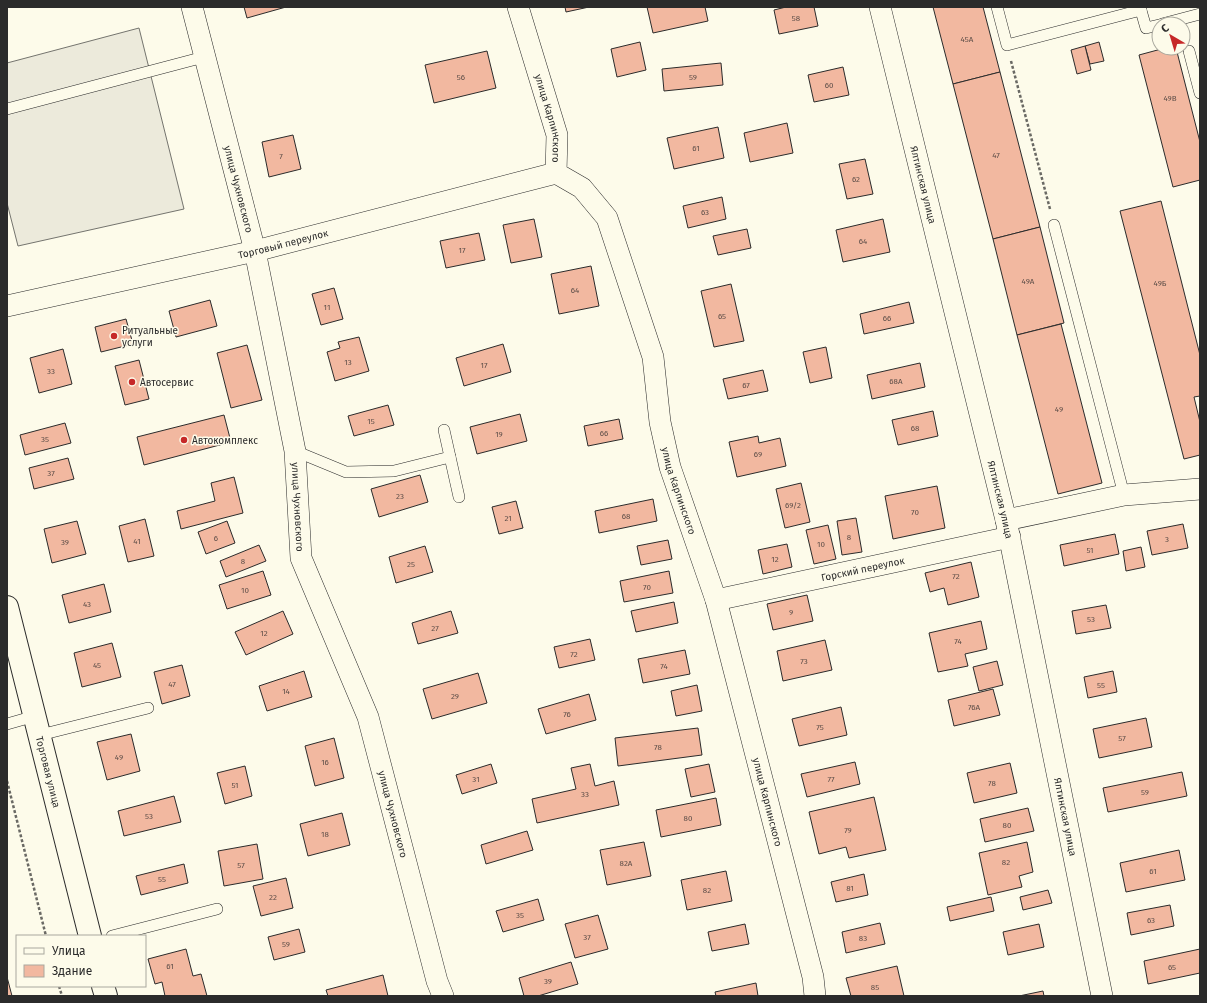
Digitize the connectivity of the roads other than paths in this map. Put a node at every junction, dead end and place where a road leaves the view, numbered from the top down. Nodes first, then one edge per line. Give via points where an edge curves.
1 (192, 7) edge
2 (518, 7) edge
3 (880, 7) edge
4 (997, 7) edge
5 (1141, 9) edge
6 (1151, 27) edge
7 (1190, 56) edge
8 (204, 57) junction
9 (1200, 93) edge
10 (7, 109) edge
11 (556, 173) junction
12 (1054, 224) road end
13 (254, 251) junction
14 (7, 306) edge
15 (444, 430) dead end
16 (295, 451) junction
17 (450, 457) junction
18 (1200, 489) edge
19 (1124, 495) junction
20 (459, 497) dead end
21 (1008, 528) junction
22 (716, 600) junction
23 (7, 607) edge
24 (148, 708) dead end
25 (7, 724) edge
26 (37, 725) junction
27 (217, 909) dead end
28 (90, 935) edge
29 (116, 935) edge
30 (443, 996) edge
31 (815, 996) edge
32 (1102, 996) edge

1 - 8 street, улица Чухновского
2 - 11 street, улица Карпинского via 557,135
3 - 21 street, Ялтинская улица
4 - 5 lane via 1007,45
5 - 6 lane via 1146,28
7 - 9 lane
8 - 10 lane
8 - 13 street, улица Чухновского
11 - 13 street, Торговый переулок
11 - 22 street, улица Карпинского via 582,188 607,218 653,357 660,422 670,467
12 - 19 lane
13 - 14 street, Торговый переулок
13 - 16 street, улица Чухновского
15 - 17 lane
16 - 17 lane via 346,472 394,471
16 - 30 street, улица Чухновского via 301,558 368,717
17 - 20 lane
18 - 19 street, Горский переулок
19 - 21 street, Горский переулок
21 - 22 street, Горский переулок
21 - 32 street, Ялтинская улица
22 - 31 street, улица Карпинского via 811,969
23 - 26 main road, Торговая улица
24 - 26 lane
25 - 26 lane
26 - 28 main road, Торговая улица
27 - 29 lane

